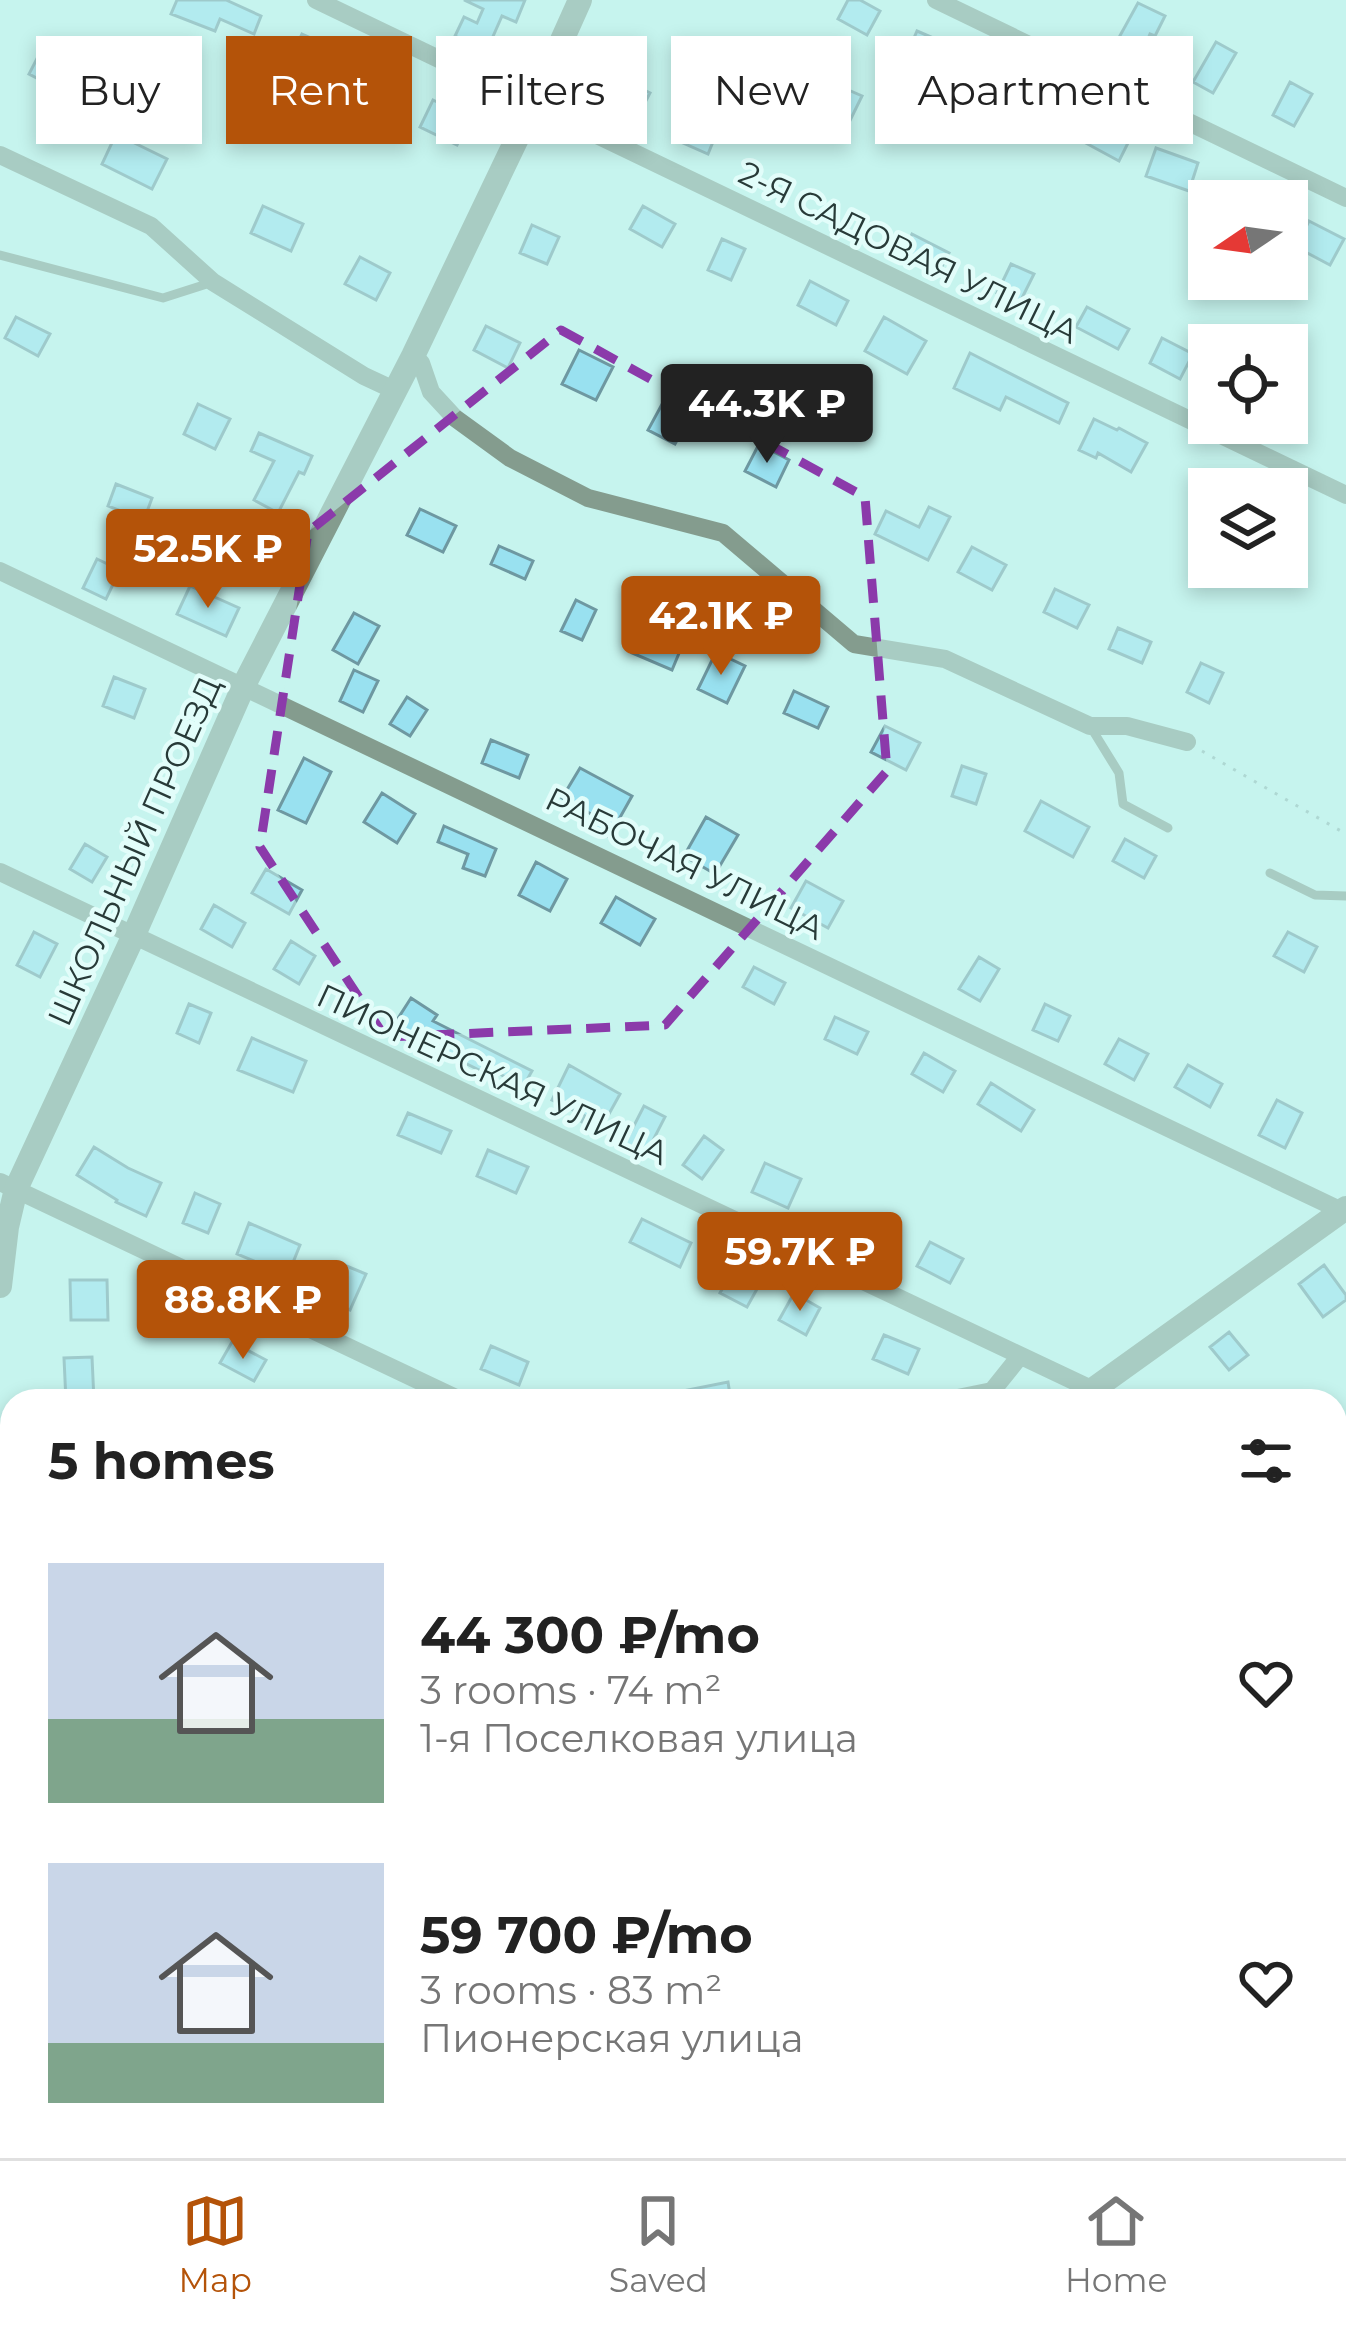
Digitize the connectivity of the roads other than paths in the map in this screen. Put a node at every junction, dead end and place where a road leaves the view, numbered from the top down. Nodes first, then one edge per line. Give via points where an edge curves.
1 (316, 0) edge
2 (580, 0) edge
3 (936, 0) edge
4 (564, 36) edge
5 (436, 58) edge
6 (514, 144) edge
7 (614, 144) edge
8 (0, 155) edge
9 (1346, 198) edge
10 (0, 256) edge
11 (213, 282) junction
12 (413, 356) junction
13 (394, 391) junction
14 (1346, 495) edge
15 (0, 571) edge
16 (244, 685) junction
17 (1090, 726) junction
18 (1187, 742) road end
19 (1168, 828) dead end
20 (0, 872) edge
21 (1270, 873) dead end
22 (1346, 896) edge
23 (134, 937) junction
24 (8, 1186) edge
25 (1344, 1209) edge
26 (0, 1286) edge
27 (1020, 1356) junction
28 (437, 1389) edge
29 (1003, 1389) edge
30 (1074, 1389) edge
31 (1092, 1389) edge

1 - 5 street, 2-Я САДОВАЯ УЛИЦА
2 - 4 street, ШКОЛЬНЫЙ ПРОЕЗД
3 - 9 street
6 - 12 street, ШКОЛЬНЫЙ ПРОЕЗД
7 - 14 street, 2-Я САДОВАЯ УЛИЦА
8 - 11 street via 151,226
10 - 11 lane via 164,298
11 - 13 street
12 - 13 street, ШКОЛЬНЫЙ ПРОЕЗД
12 - 17 street via 455,418 510,458 588,498 723,533 854,644 945,659
13 - 16 street, ШКОЛЬНЫЙ ПРОЕЗД
15 - 16 street, РАБОЧАЯ УЛИЦА
16 - 23 street, ШКОЛЬНЫЙ ПРОЕЗД
16 - 25 street, РАБОЧАЯ УЛИЦА
17 - 18 street via 1127,726
17 - 19 lane via 1119,773 1123,804
20 - 23 street, ПИОНЕРСКАЯ УЛИЦА
21 - 22 lane via 1315,896
23 - 24 street, ШКОЛЬНЫЙ ПРОЕЗД
23 - 27 street, ПИОНЕРСКАЯ УЛИЦА
24 - 26 street, ШКОЛЬНЫЙ ПРОЕЗД
24 - 28 street
25 - 31 street
27 - 29 street
27 - 30 street, ПИОНЕРСКАЯ УЛИЦА

